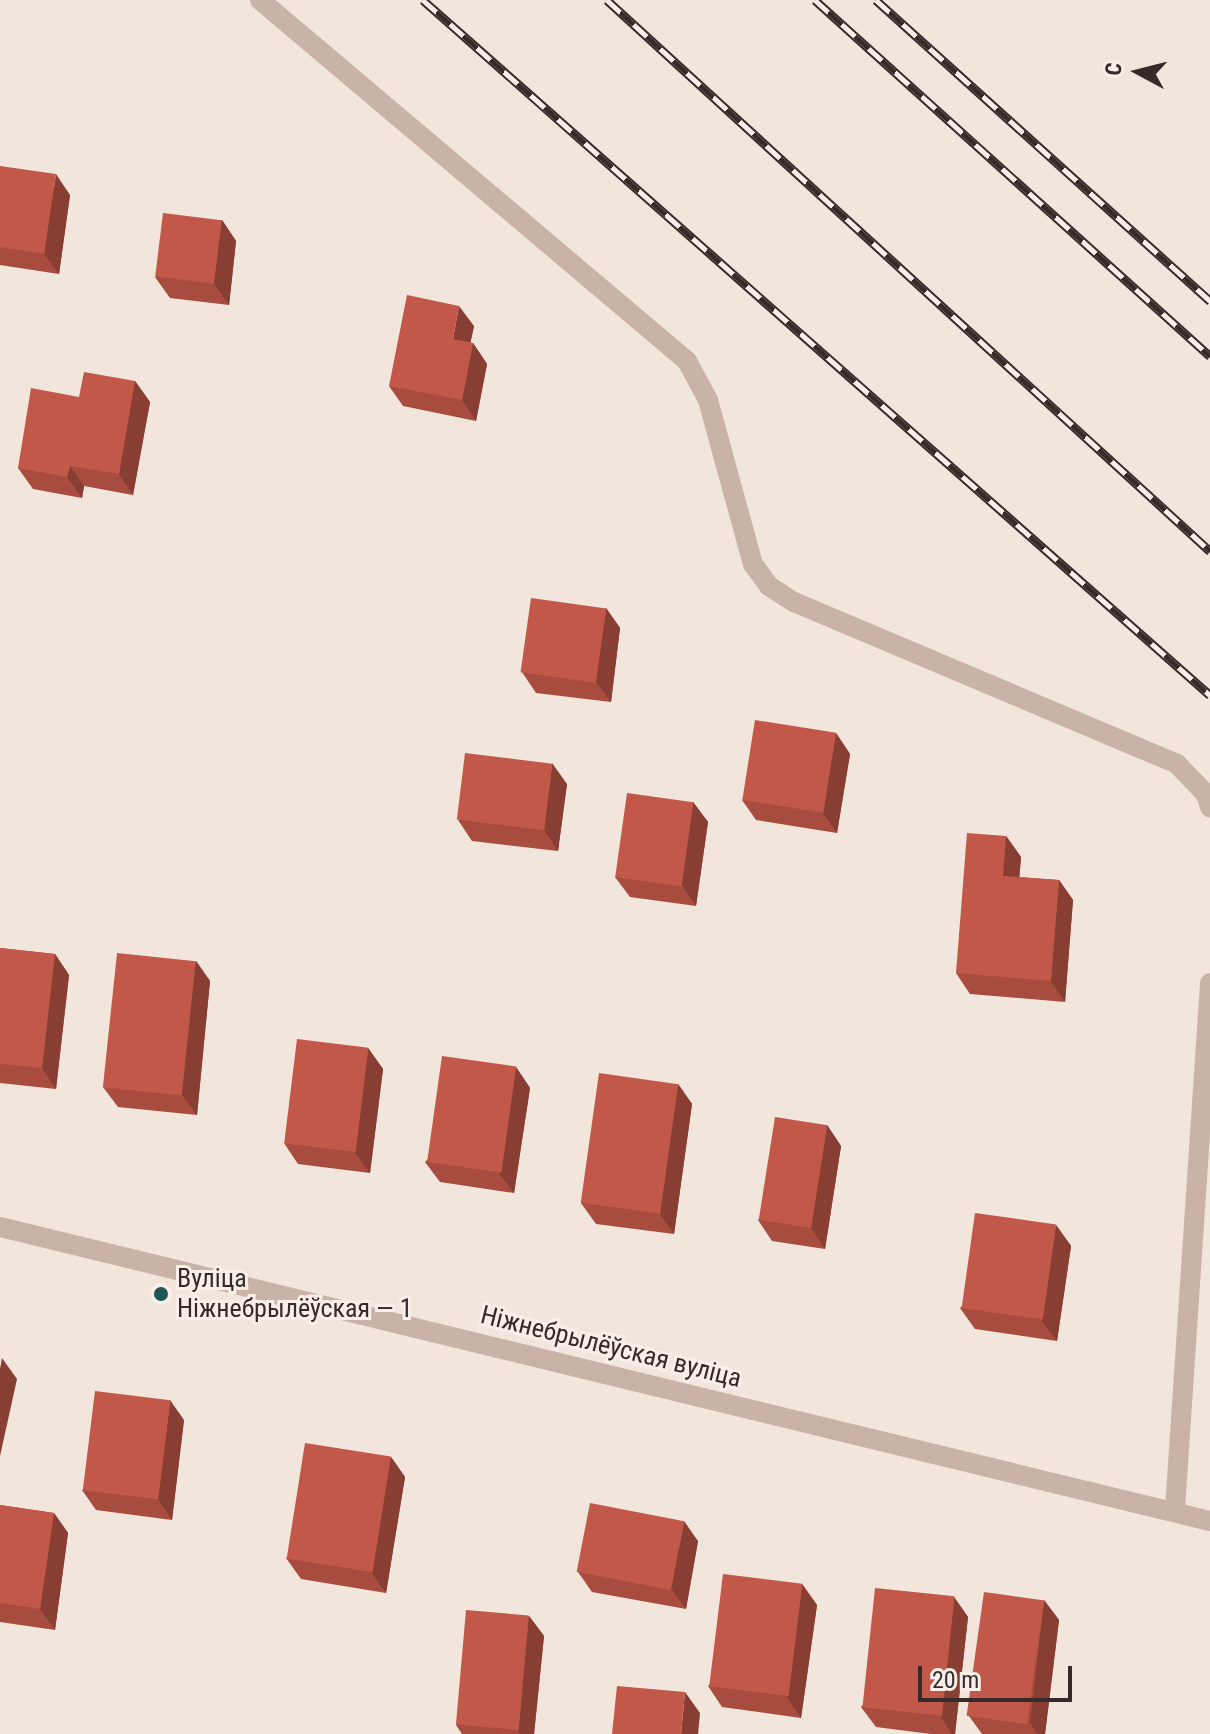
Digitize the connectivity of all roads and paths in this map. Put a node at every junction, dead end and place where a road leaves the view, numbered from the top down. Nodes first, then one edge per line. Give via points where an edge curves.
1 (260, 0) edge
2 (1210, 807) edge
3 (1210, 983) edge
4 (0, 1227) edge
5 (1175, 1509) junction
6 (1210, 1521) edge

1 - 2 street via 687,361 708,400 753,564 769,586 794,602 1177,764 1206,794
3 - 5 street
4 - 5 street, Ніжнебрылёўская вуліца
5 - 6 street, Ніжнебрылёўская вуліца

